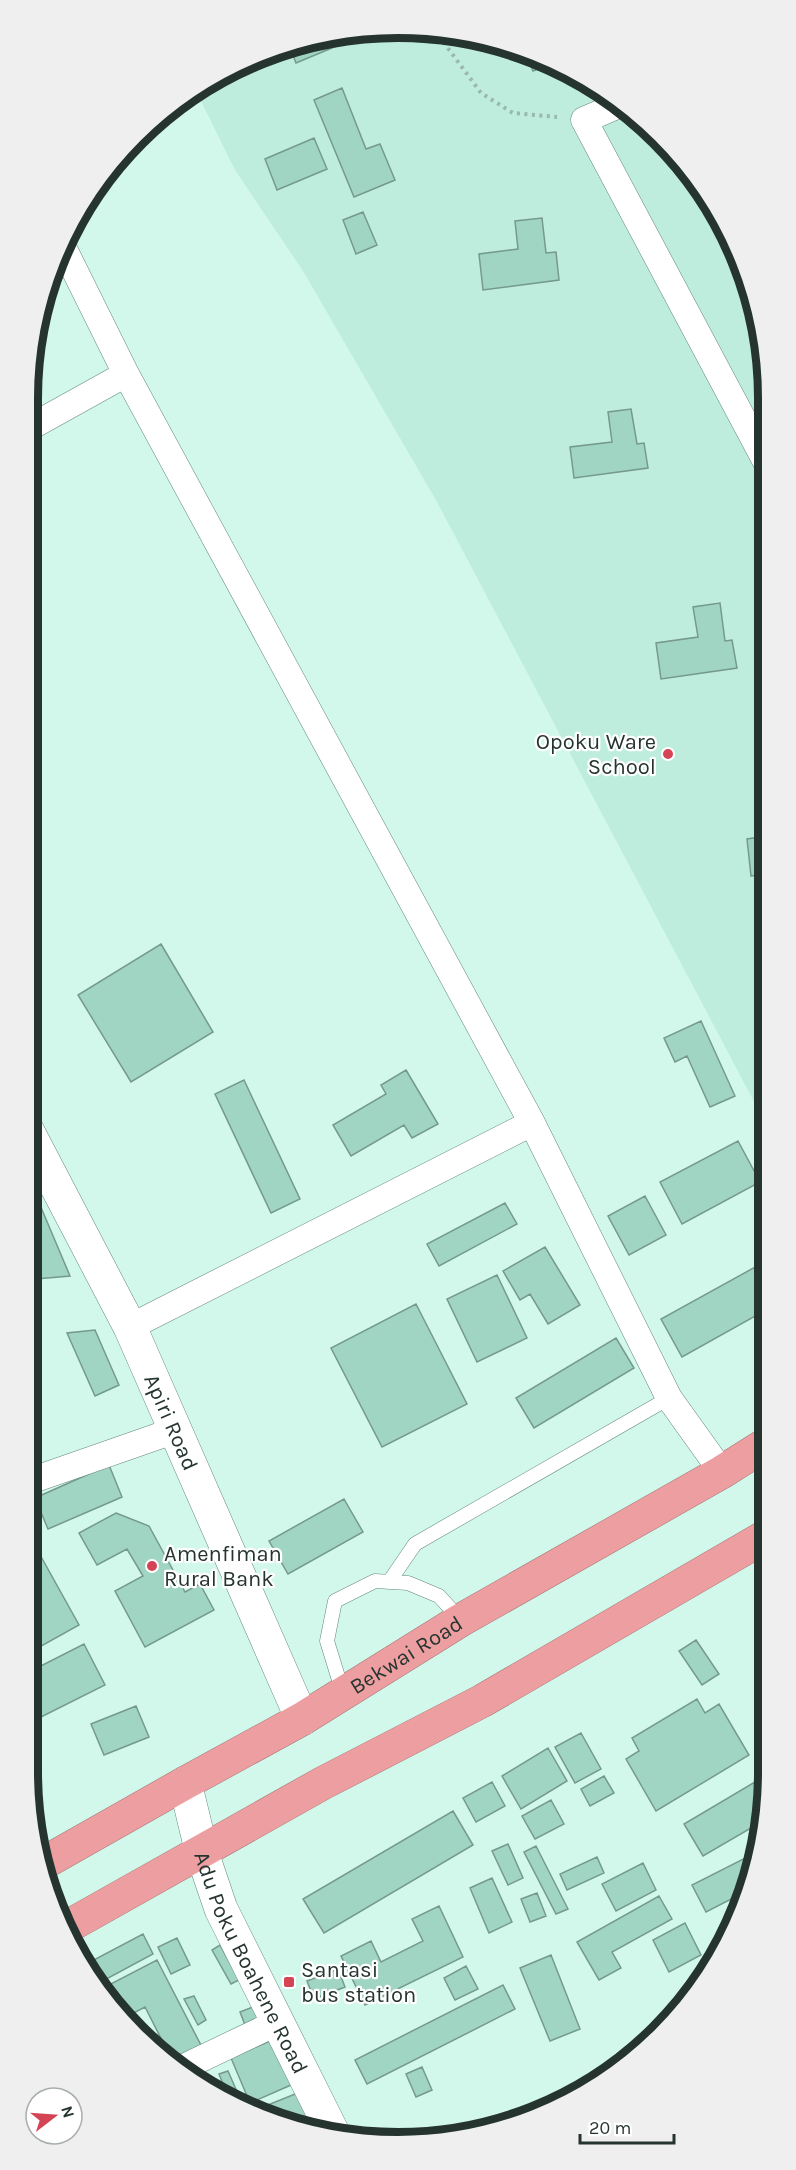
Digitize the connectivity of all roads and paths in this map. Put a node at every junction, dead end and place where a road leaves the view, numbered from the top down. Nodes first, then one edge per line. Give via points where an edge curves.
1 (443, 41) edge
2 (612, 108) edge
3 (584, 120) junction
4 (67, 255) edge
5 (126, 374) junction
6 (38, 423) edge
7 (758, 447) edge
8 (532, 1122) junction
9 (38, 1151) edge
10 (130, 1328) junction
11 (669, 1398) junction
12 (176, 1430) junction
13 (758, 1449) edge
14 (722, 1472) junction
15 (38, 1478) edge
16 (758, 1541) edge
17 (389, 1582) junction
18 (461, 1620) junction
19 (343, 1693) junction
20 (302, 1719) junction
21 (184, 1783) junction
22 (202, 1853) junction
23 (49, 1860) edge
24 (72, 1924) edge
25 (278, 2022) junction
26 (188, 2065) edge
27 (330, 2126) edge

1 - 3 path via 481,93 513,113
2 - 3 street
3 - 7 street
4 - 5 street
5 - 6 street
5 - 8 street
8 - 10 street
8 - 11 street
9 - 10 street, Apiri Road
10 - 12 street, Apiri Road
11 - 14 street
11 - 17 lane via 415,1544
12 - 15 street
12 - 20 street, Apiri Road
13 - 14 highway, Bekwai Road
14 - 18 highway, Bekwai Road
16 - 22 highway via 482,1701 323,1783
17 - 18 lane via 408,1583 439,1596
17 - 19 lane via 375,1581 335,1600 327,1641
18 - 19 highway, Bekwai Road
19 - 20 highway, Bekwai Road
20 - 21 highway, Bekwai Road
21 - 22 street, Adu Poku Boahene Road
21 - 23 highway, Bekwai Road
22 - 24 highway
22 - 25 street, Adu Poku Boahene Road via 221,1909
25 - 26 street
25 - 27 street, Adu Poku Boahene Road

